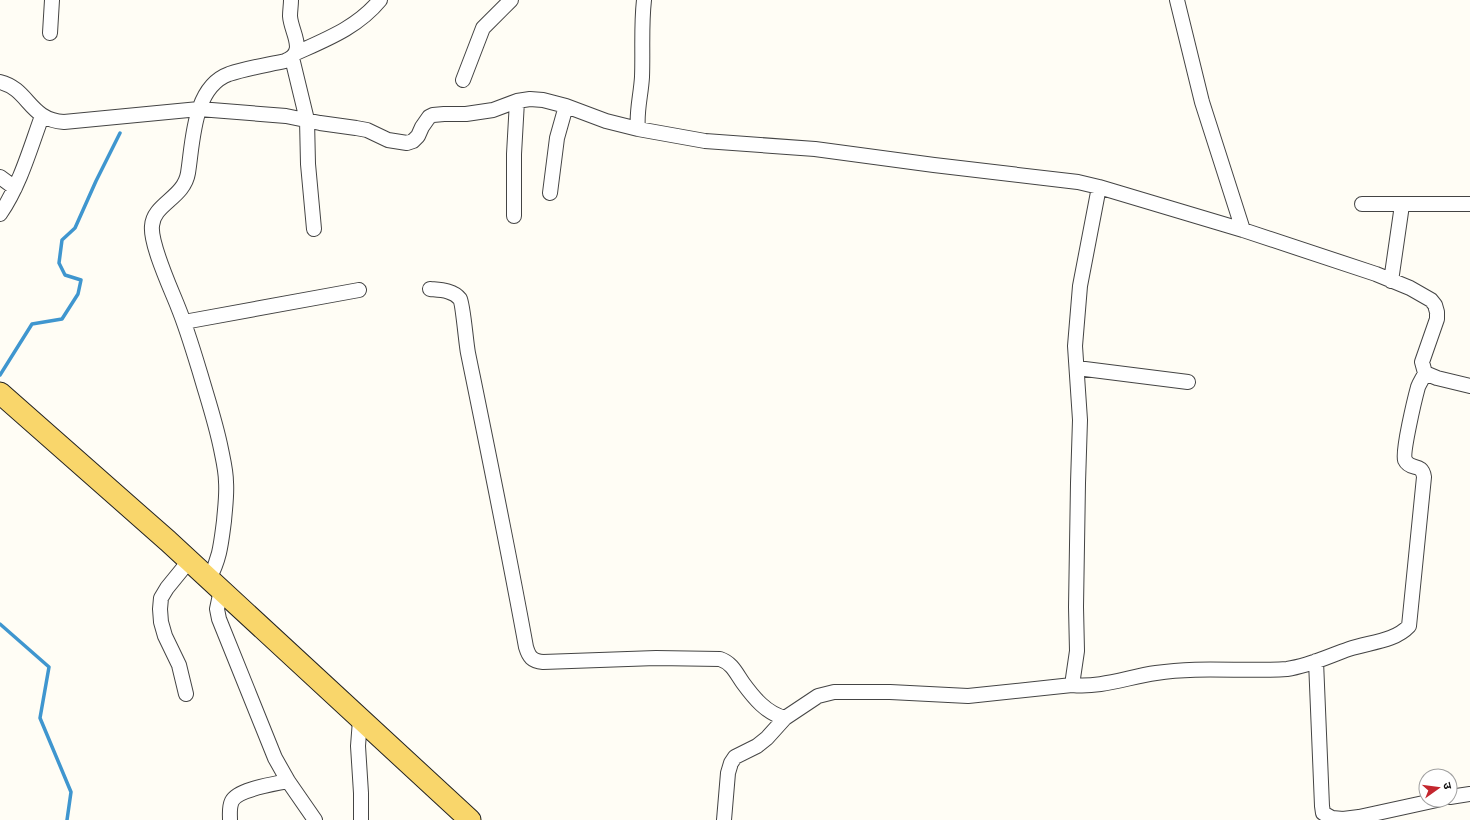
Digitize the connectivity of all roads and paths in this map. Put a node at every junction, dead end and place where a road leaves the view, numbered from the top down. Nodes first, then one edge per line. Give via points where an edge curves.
1 (52, 0) edge
2 (291, 0) edge
3 (380, 0) edge
4 (511, 0) edge
5 (644, 0) edge
6 (1177, 0) edge
7 (50, 33) dead end
8 (294, 56) junction
9 (463, 80) dead end
10 (0, 82) edge
11 (517, 101) junction
12 (566, 106) junction
13 (199, 110) junction
14 (42, 116) junction
15 (307, 120) junction
16 (638, 129) junction
17 (0, 177) edge
18 (1099, 187) junction
19 (15, 188) junction
20 (550, 193) dead end
21 (1362, 204) dead end
22 (1470, 204) edge
23 (1402, 205) junction
24 (0, 214) edge
25 (514, 216) dead end
26 (314, 229) dead end
27 (1243, 230) junction
28 (1391, 281) junction
29 (430, 289) dead end
30 (359, 290) dead end
31 (184, 322) junction
32 (1078, 368) junction
33 (1425, 373) junction
34 (1188, 382) dead end
35 (1470, 386) edge
36 (0, 394) edge
37 (189, 561) junction
38 (215, 584) junction
39 (1316, 661) junction
40 (1072, 685) junction
41 (186, 694) dead end
42 (784, 718) junction
43 (360, 720) junction
44 (288, 781) junction
45 (1470, 794) edge
46 (1458, 796) edge
47 (1418, 804) edge
48 (230, 820) edge
49 (315, 820) edge
50 (361, 820) edge
51 (470, 820) edge
52 (724, 820) edge

1 - 7 street
2 - 8 street via 290,17 297,45
3 - 8 street via 368,14 352,26
4 - 9 street via 483,28
5 - 16 street
6 - 27 street via 1202,102
8 - 13 street via 285,61 228,74 217,80
8 - 15 street
10 - 14 street via 16,90
11 - 12 street via 543,100
11 - 15 street via 493,110 433,115 418,136 408,143 388,140 367,130
11 - 25 street
12 - 16 street via 606,121
12 - 20 street via 557,138
13 - 14 street via 64,122
13 - 15 street via 286,116
13 - 31 street via 187,178 178,194 159,210 152,225 152,235
14 - 19 street
15 - 26 street
16 - 18 street via 705,141 815,148 1078,182
17 - 19 street
18 - 27 street
18 - 32 street via 1080,286 1075,346
19 - 24 street
21 - 23 street
22 - 23 street
23 - 28 street
27 - 28 street
28 - 33 street via 1410,288 1435,305 1437,319 1422,362
29 - 42 street via 445,290 456,295 461,301 466,343 526,647 530,656 536,661 543,662 656,658 720,659 733,667 755,699 766,709
30 - 31 street
31 - 38 street via 208,397 226,480 222,544
32 - 34 street
32 - 40 street via 1080,420 1077,651
33 - 35 street
33 - 39 street via 1418,387 1404,448 1406,461 1409,465 1420,468 1424,477 1410,626 1394,637 1351,648
36 - 37 main road
37 - 38 main road
37 - 41 street via 167,588 161,598 160,609 165,636 179,665
38 - 43 main road
38 - 44 street via 218,619 275,758
39 - 40 street via 1287,669 1194,670 1156,673 1085,687
39 - 47 street via 1322,806 1328,816 1343,819 1359,817
40 - 42 street via 968,696 834,692 818,696
42 - 52 street via 767,738 735,757 731,763
43 - 50 street via 358,746
43 - 51 main road
44 - 48 street via 245,791 236,796 232,801
44 - 49 street
45 - 46 street

